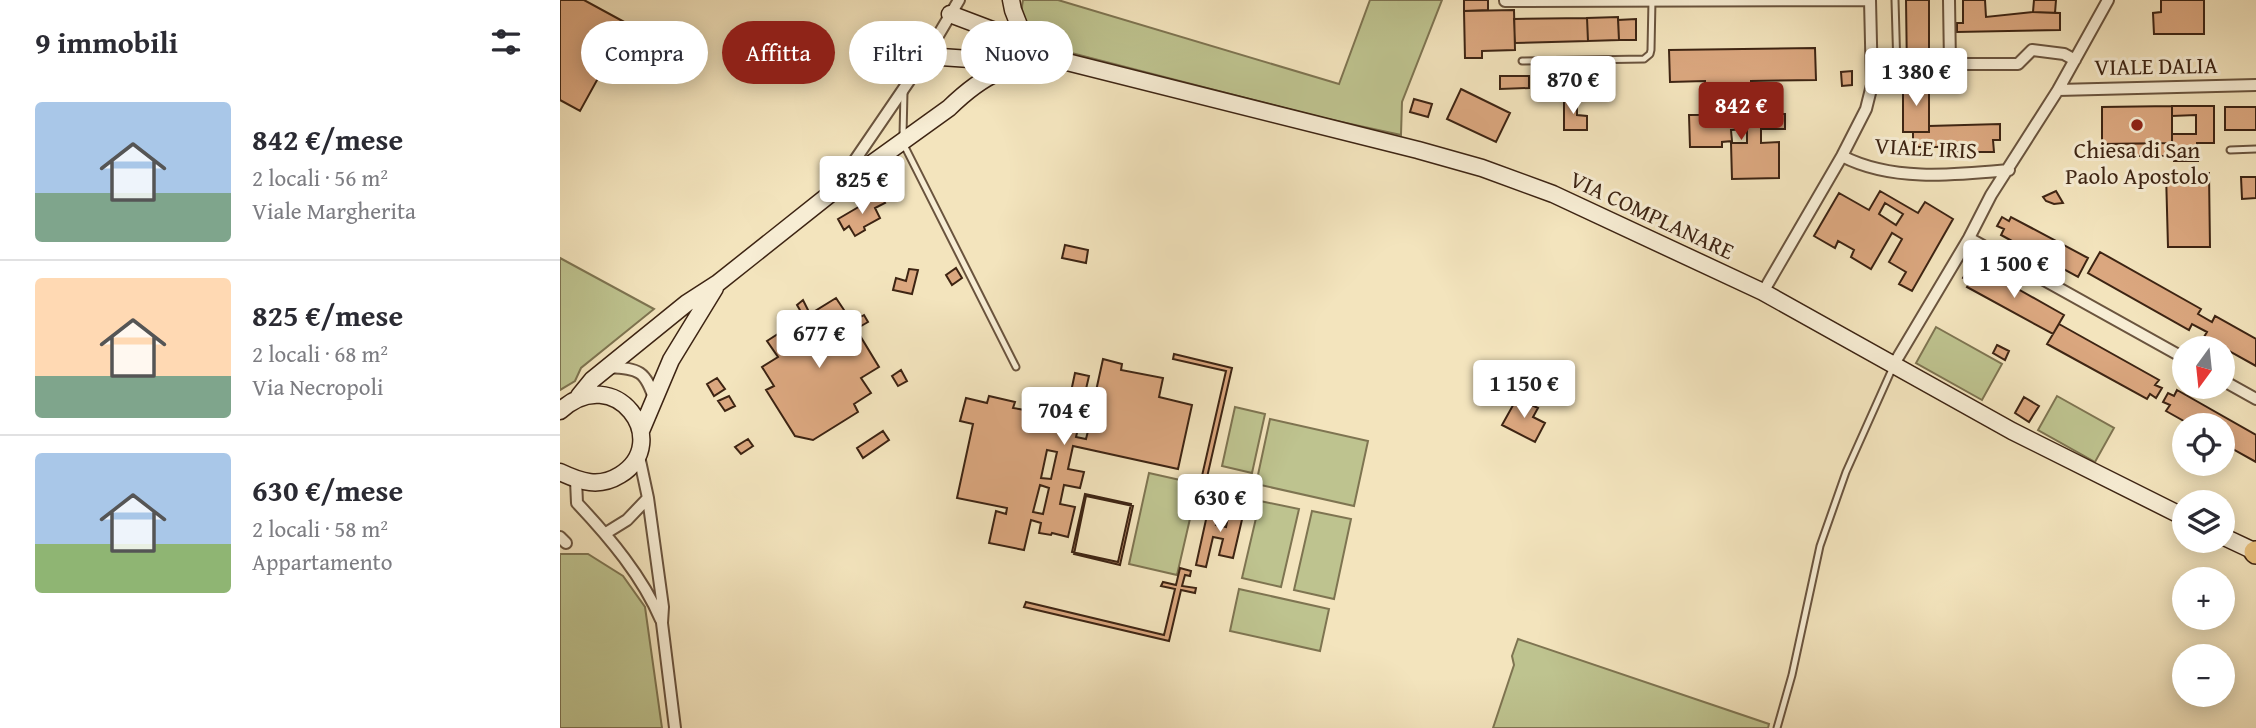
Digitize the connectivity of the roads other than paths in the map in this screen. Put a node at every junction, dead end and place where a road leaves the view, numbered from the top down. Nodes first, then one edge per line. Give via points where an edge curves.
1 (959, 0) edge
2 (1012, 0) edge
3 (1652, 0) edge
4 (1870, 0) edge
5 (1895, 0) edge
6 (1949, 0) edge
7 (2108, 0) edge
8 (1504, 1) edge
9 (950, 14) junction
10 (946, 21) edge
11 (969, 21) edge
12 (1017, 21) edge
13 (2075, 60) junction
14 (1522, 61) dead end
15 (1073, 64) edge
16 (1896, 69) dead end
17 (978, 84) edge
18 (2256, 85) edge
19 (904, 86) joint
20 (2058, 90) junction
21 (903, 142) junction
22 (2256, 149) edge
23 (2230, 150) dead end
24 (1842, 156) junction
25 (2009, 170) junction
26 (835, 190) junction
27 (1969, 238) junction
28 (718, 283) junction
29 (1763, 292) junction
30 (2172, 351) edge
31 (1894, 364) junction
32 (608, 367) junction
33 (1016, 367) dead end
34 (2235, 387) edge
35 (2256, 399) edge
36 (655, 401) junction
37 (568, 403) edge
38 (641, 431) junction
39 (639, 456) junction
40 (560, 466) edge
41 (560, 472) edge
42 (576, 480) junction
43 (648, 498) junction
44 (2172, 511) edge
45 (606, 533) junction
46 (2235, 542) edge
47 (2256, 552) edge
48 (662, 623) junction
49 (675, 728) edge
50 (1777, 728) edge

1 - 9 street
2 - 12 main road
3 - 4 street
3 - 8 street
3 - 14 lane via 1651,50 1644,59
4 - 24 street via 1870,97
5 - 16 lane
6 - 13 street via 1950,64 2018,64 2032,50
7 - 13 street
9 - 10 street
9 - 11 main road
13 - 20 street
15 - 29 main road, VIA COMPLANARE via 1482,168 1553,194
17 - 21 main road
18 - 20 street, VIALE DALIA
19 - 21 lane
19 - 26 street
20 - 25 street
21 - 26 main road
21 - 33 lane
22 - 23 lane
24 - 25 street, VIALE IRIS via 1896,172 1958,175
24 - 29 street
25 - 27 street
26 - 28 main road
27 - 30 street
27 - 31 street
28 - 32 main road
28 - 36 main road via 671,360
29 - 31 main road, VIA COMPLANARE
31 - 44 main road, VIA COMPLANARE via 2012,431
31 - 50 lane via 1846,472 1820,545
32 - 36 street via 640,372
32 - 37 main road
34 - 35 street
36 - 38 main road
37 - 38 main road via 600,394 613,398 633,415
38 - 39 main road
39 - 42 main road via 611,481 593,484
39 - 43 street
40 - 42 main road
41 - 42 main road
42 - 45 street via 577,503
43 - 45 street
43 - 48 street
45 - 48 street
46 - 47 main road
48 - 49 street

